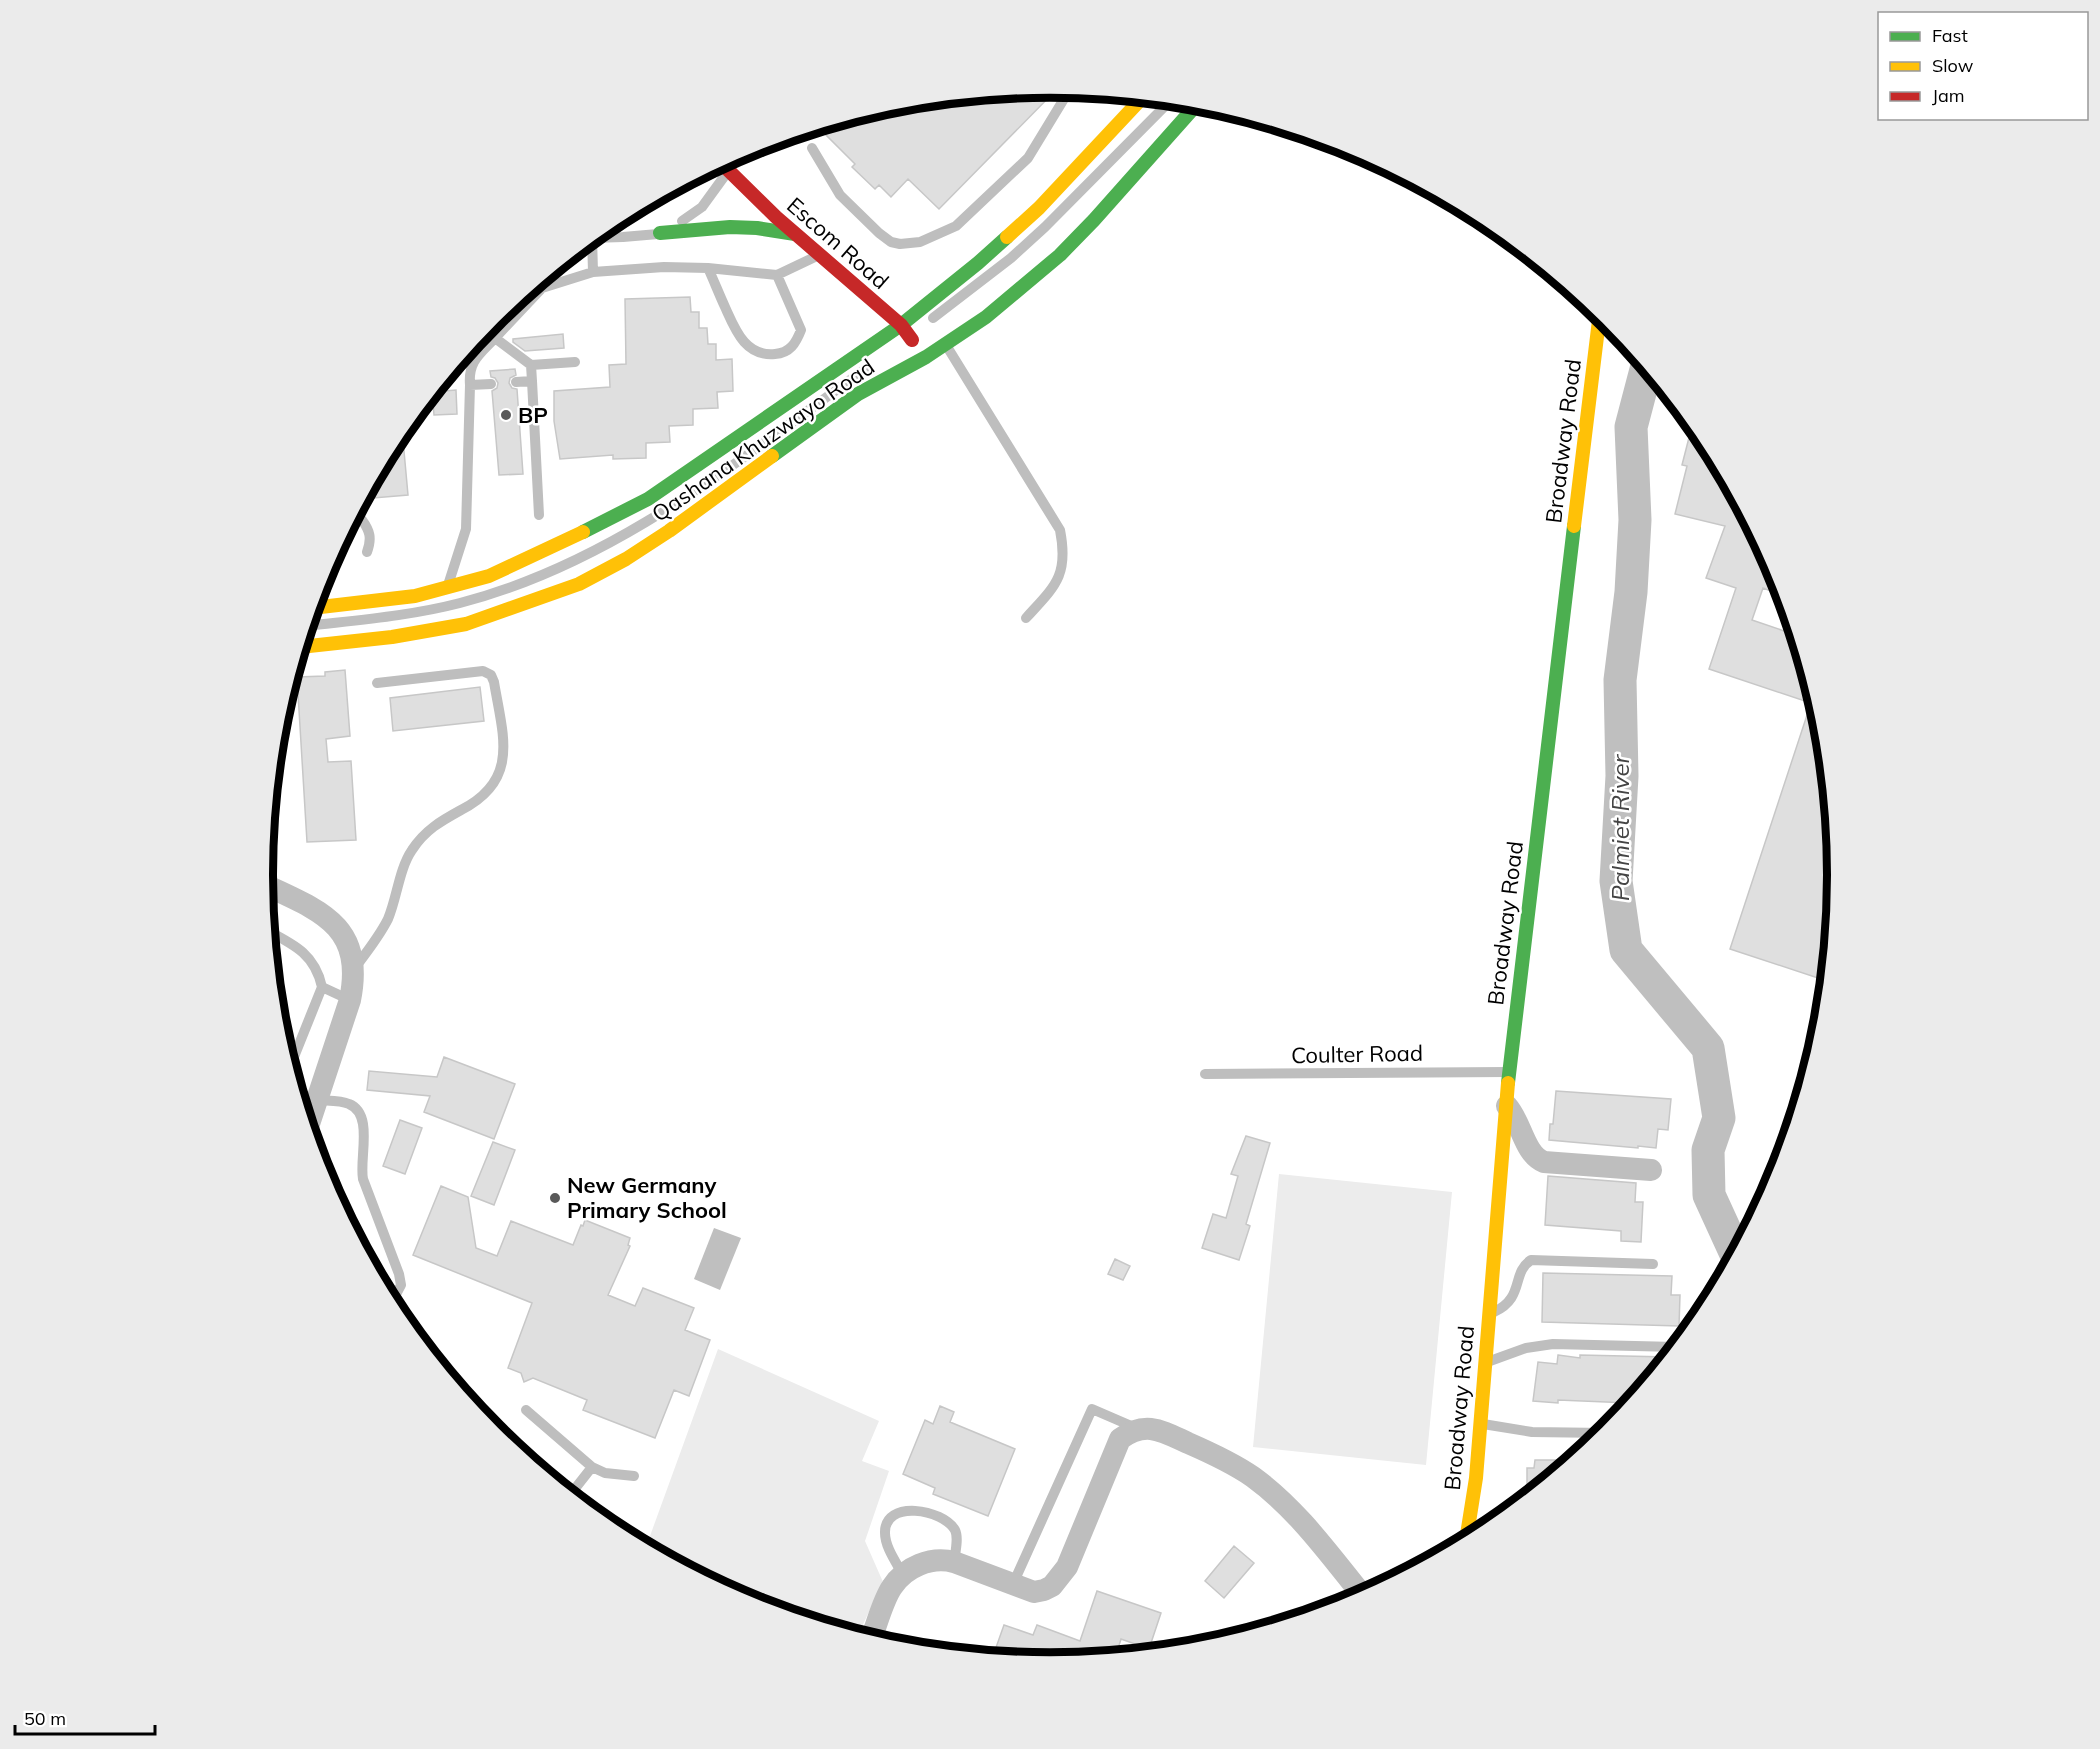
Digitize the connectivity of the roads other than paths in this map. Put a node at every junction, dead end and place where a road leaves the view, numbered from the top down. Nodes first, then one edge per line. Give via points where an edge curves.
1 (1063, 98) edge
2 (1138, 103) edge
3 (1165, 106) edge
4 (1192, 110) edge
5 (812, 148) dead end
6 (726, 169) edge
7 (722, 171) edge
8 (660, 233) junction
9 (795, 234) junction
10 (607, 236) edge
11 (592, 247) edge
12 (819, 254) junction
13 (708, 268) junction
14 (593, 272) junction
15 (777, 275) junction
16 (542, 288) joint
17 (1599, 325) edge
18 (911, 332) junction
19 (495, 338) junction
20 (946, 344) junction
21 (926, 357) junction
22 (880, 358) dead end
23 (575, 362) dead end
24 (531, 365) junction
25 (532, 381) junction
26 (516, 382) dead end
27 (492, 384) dead end
28 (470, 385) junction
29 (539, 515) dead end
30 (362, 520) dead end
31 (367, 552) dead end
32 (447, 588) junction
33 (321, 607) edge
34 (1026, 618) dead end
35 (314, 625) edge
36 (307, 646) edge
37 (377, 683) dead end
38 (274, 889) edge
39 (276, 936) edge
40 (354, 969) junction
41 (322, 987) junction
42 (351, 1000) junction
43 (295, 1056) edge
44 (1509, 1072) junction
45 (1205, 1074) dead end
46 (317, 1100) junction
47 (1507, 1106) junction
48 (312, 1116) edge
49 (1652, 1170) dead end
50 (1653, 1264) dead end
51 (396, 1294) edge
52 (1488, 1314) junction
53 (1667, 1347) edge
54 (1485, 1362) junction
55 (526, 1410) dead end
56 (1480, 1424) junction
57 (1137, 1429) junction
58 (1590, 1433) edge
59 (592, 1467) junction
60 (634, 1476) dead end
61 (575, 1489) edge
62 (1468, 1529) edge
63 (954, 1562) junction
64 (897, 1581) junction
65 (1013, 1584) junction
66 (1356, 1588) edge
67 (874, 1631) edge

1 - 5 lane via 1028,158 956,226 920,242 900,244 879,233 840,195
2 - 18 main road, Qashana Khuzwayo Road via 1039,208
3 - 18 lane via 1011,258
4 - 20 main road, Qashana Khuzwayo Road via 1060,255 986,317
6 - 9 main road, Escom Road
7 - 8 lane via 702,207
8 - 9 main road via 730,227
8 - 10 lane
9 - 12 main road, Escom Road
11 - 14 lane
12 - 15 lane
12 - 18 main road, Escom Road
13 - 14 lane
13 - 15 lane
13 - 15 lane via 739,338 754,351 766,355 790,349 801,330
14 - 16 lane
16 - 19 lane
17 - 44 main road, Broadway Road
18 - 21 main road, Escom Road
18 - 32 main road, Qashana Khuzwayo Road via 648,499 528,560
19 - 24 lane
19 - 28 lane via 473,363
20 - 21 main road, Qashana Khuzwayo Road
20 - 34 lane via 1060,530 1061,572 1053,589
21 - 36 main road, Qashana Khuzwayo Road via 858,394 669,531 579,584 466,624
22 - 35 lane via 680,502 566,566 460,603 397,616
23 - 24 lane
24 - 25 lane
25 - 26 lane
25 - 29 lane
27 - 28 lane
28 - 32 lane via 466,529
30 - 31 lane via 370,534
32 - 33 main road, Qashana Khuzwayo Road via 395,600
37 - 40 lane via 483,671 495,682 504,743 502,765 488,793 434,824 410,853 388,919
38 - 40 street via 317,910 337,927 351,951
39 - 41 lane via 314,963
40 - 42 street
41 - 42 lane
41 - 43 lane
42 - 46 street
44 - 45 lane, Coulter Road
44 - 47 main road, Broadway Road
46 - 48 street
46 - 51 lane via 351,1105 363,1119 363,1179 399,1274 401,1285
47 - 49 street via 1537,1159
47 - 52 main road, Broadway Road
50 - 52 lane via 1531,1260 1521,1272 1513,1297
52 - 54 main road, Broadway Road
53 - 54 lane via 1553,1344 1526,1348
54 - 56 main road, Broadway Road
55 - 59 lane
56 - 58 lane via 1532,1432
56 - 62 main road, Broadway Road
57 - 65 street via 1120,1439 1067,1567 1058,1580 1034,1592
57 - 65 lane via 1092,1409
57 - 66 street via 1165,1433 1231,1463 1254,1478 1288,1507
59 - 60 lane via 605,1473
59 - 61 lane
63 - 64 street via 933,1560
63 - 64 lane via 954,1529 926,1512 902,1512 889,1521 885,1533
63 - 65 street
64 - 67 street

